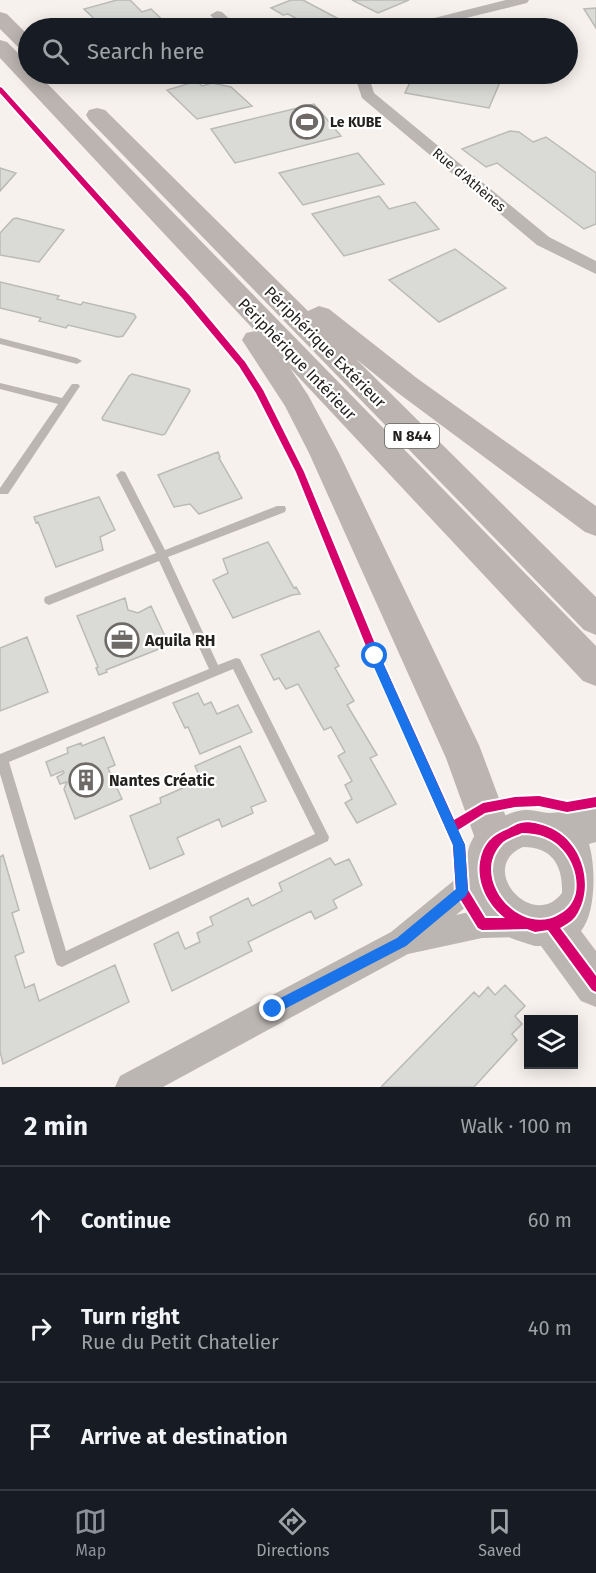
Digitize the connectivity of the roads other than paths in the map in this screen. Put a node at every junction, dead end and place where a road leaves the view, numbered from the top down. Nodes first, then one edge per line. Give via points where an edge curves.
1 (522, 0) edge
2 (217, 15) dead end
3 (0, 18) edge
4 (220, 18) edge
5 (451, 18) edge
6 (18, 36) edge
7 (0, 46) edge
8 (18, 65) edge
9 (36, 84) edge
10 (65, 84) edge
11 (364, 84) edge
12 (229, 250) junction
13 (596, 268) edge
14 (238, 298) junction
15 (0, 341) edge
16 (77, 361) dead end
17 (0, 386) edge
18 (75, 386) dead end
19 (63, 402) junction
20 (121, 475) dead end
21 (4, 490) dead end
22 (281, 509) dead end
23 (596, 523) edge
24 (162, 555) junction
25 (49, 600) dead end
26 (596, 620) edge
27 (215, 670) junction
28 (596, 670) edge
29 (1, 760) edge
30 (596, 824) edge
31 (548, 832) junction
32 (492, 846) junction
33 (590, 879) edge
34 (538, 924) junction
35 (401, 942) junction
36 (596, 986) edge
37 (131, 1087) edge

1 - 5 street
2 - 4 street
3 - 6 highway
7 - 8 highway, Périphérique Intérieur / N 844
9 - 14 highway, Périphérique Intérieur / N 844
10 - 12 highway, Périphérique Extérieur / N 844
11 - 13 street, Rue d'Athènes via 367,95 543,241
12 - 23 highway via 261,263 400,380
12 - 26 highway, Périphérique Extérieur / N 844
14 - 28 highway, Périphérique Intérieur / N 844
14 - 32 highway via 243,324 266,352 324,453 465,758
15 - 16 lane
17 - 19 lane
18 - 19 lane
19 - 21 lane
20 - 24 lane
22 - 24 lane
24 - 25 lane
24 - 27 lane
27 - 29 lane
27 - 29 lane via 236,663 323,837 62,960
30 - 31 street
31 - 32 street via 522,828 510,831
31 - 33 street via 573,853
32 - 34 street via 484,872 490,894 505,912
32 - 35 street via 462,892
33 - 34 street via 574,911 563,920
34 - 35 street via 482,924
34 - 36 street
35 - 37 street

